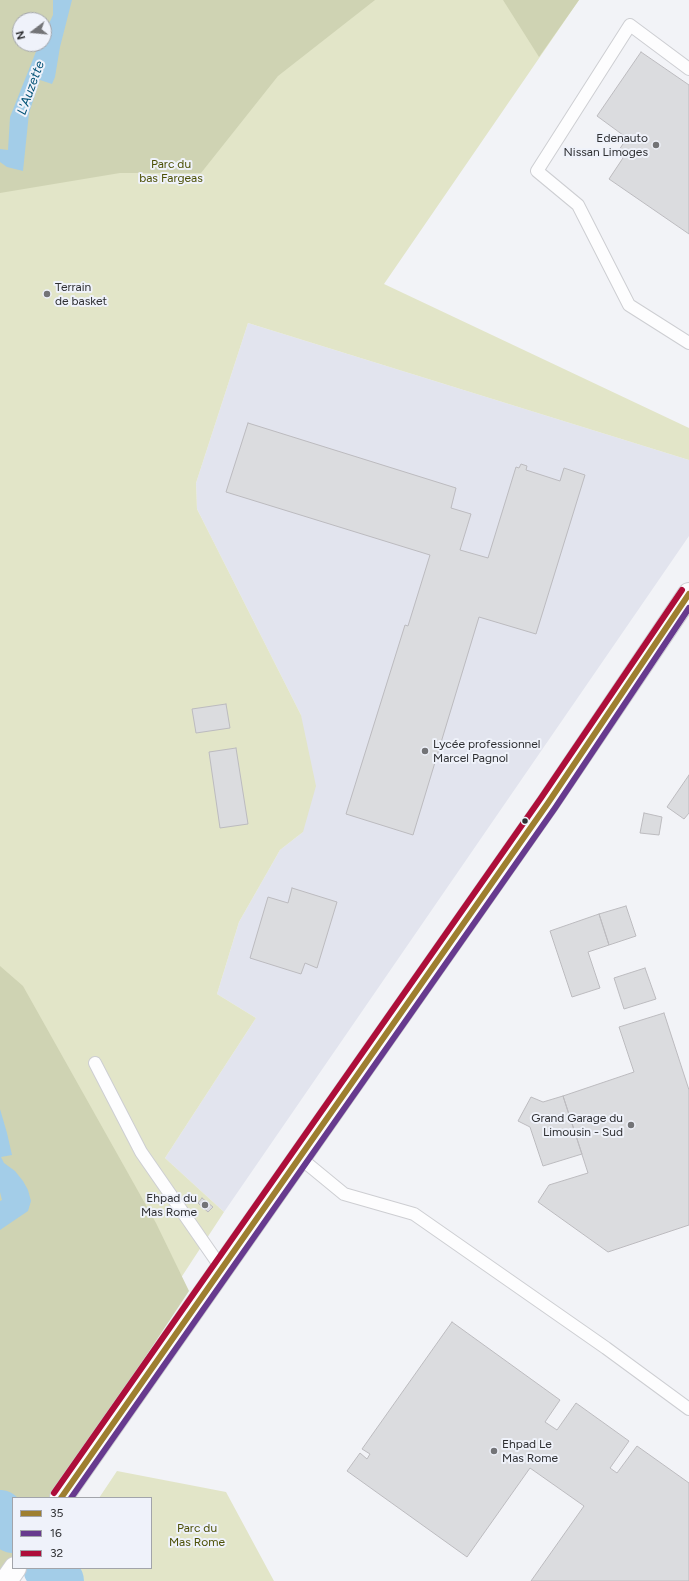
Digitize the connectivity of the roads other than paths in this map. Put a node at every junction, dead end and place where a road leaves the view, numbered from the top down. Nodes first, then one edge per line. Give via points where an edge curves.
1 (689, 69) edge
2 (689, 343) edge
3 (689, 594) edge
4 (95, 1063) dead end
5 (299, 1157) junction
6 (222, 1269) junction
7 (689, 1409) edge
8 (62, 1497) edge

1 - 2 lane via 630,25 537,172 578,205 629,305
3 - 5 main road via 544,809
4 - 6 lane via 141,1152
5 - 6 main road
5 - 7 lane via 344,1194 414,1214
6 - 8 main road

